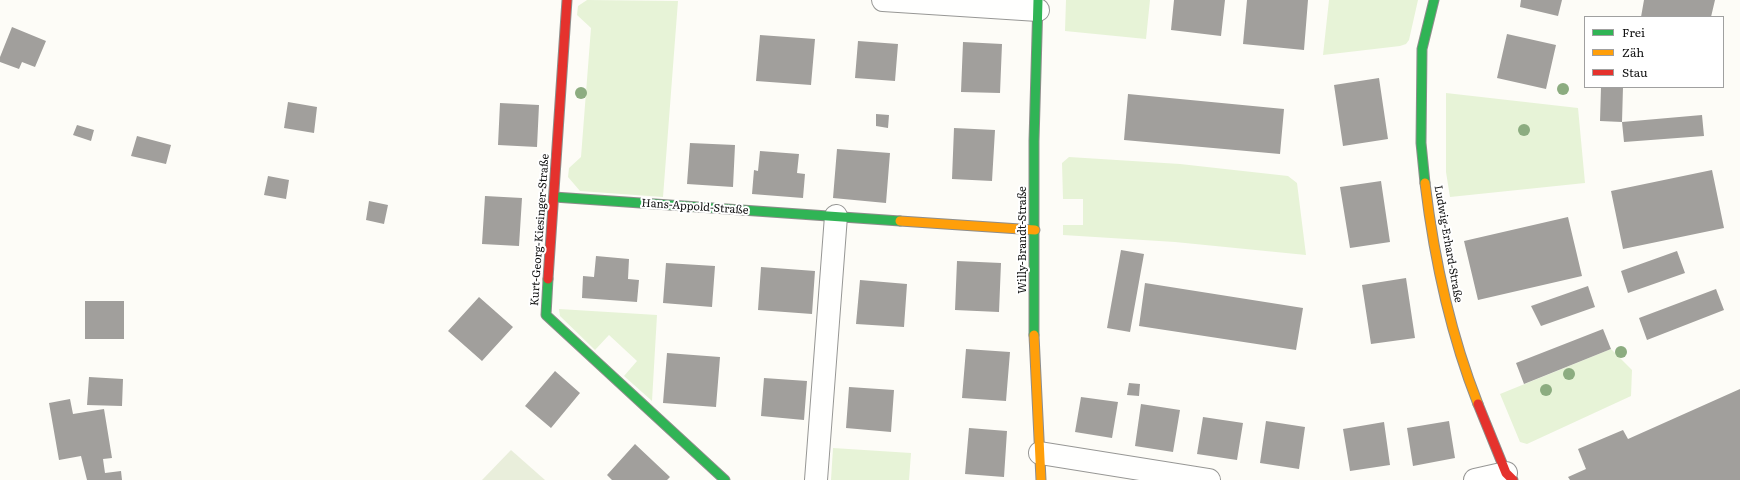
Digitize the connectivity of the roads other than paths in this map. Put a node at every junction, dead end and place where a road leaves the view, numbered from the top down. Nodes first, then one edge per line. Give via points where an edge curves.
1 (567, 0) edge
2 (883, 0) edge
3 (1434, 0) edge
4 (1038, 5) edge
5 (554, 197) junction
6 (836, 216) junction
7 (1035, 230) junction
8 (1040, 453) junction
9 (1510, 476) edge
10 (725, 480) edge
11 (816, 480) edge
12 (1041, 480) edge
13 (1209, 480) edge
14 (1475, 480) edge

1 - 5 street, Kurt-Georg-Kiesinger-Straße
2 - 4 street
3 - 9 street, Ludwig-Erhard-Straße via 1422,49 1422,143 1427,198 1440,279 1462,366
4 - 7 street, Willy-Brandt-Straße via 1034,141
5 - 6 street, Hans-Appold-Straße
5 - 10 street, Kurt-Georg-Kiesinger-Straße via 546,315
6 - 7 street, Hans-Appold-Straße
6 - 11 street
7 - 8 street, Willy-Brandt-Straße via 1034,332
8 - 12 street, Willy-Brandt-Straße
8 - 13 street
9 - 14 street

